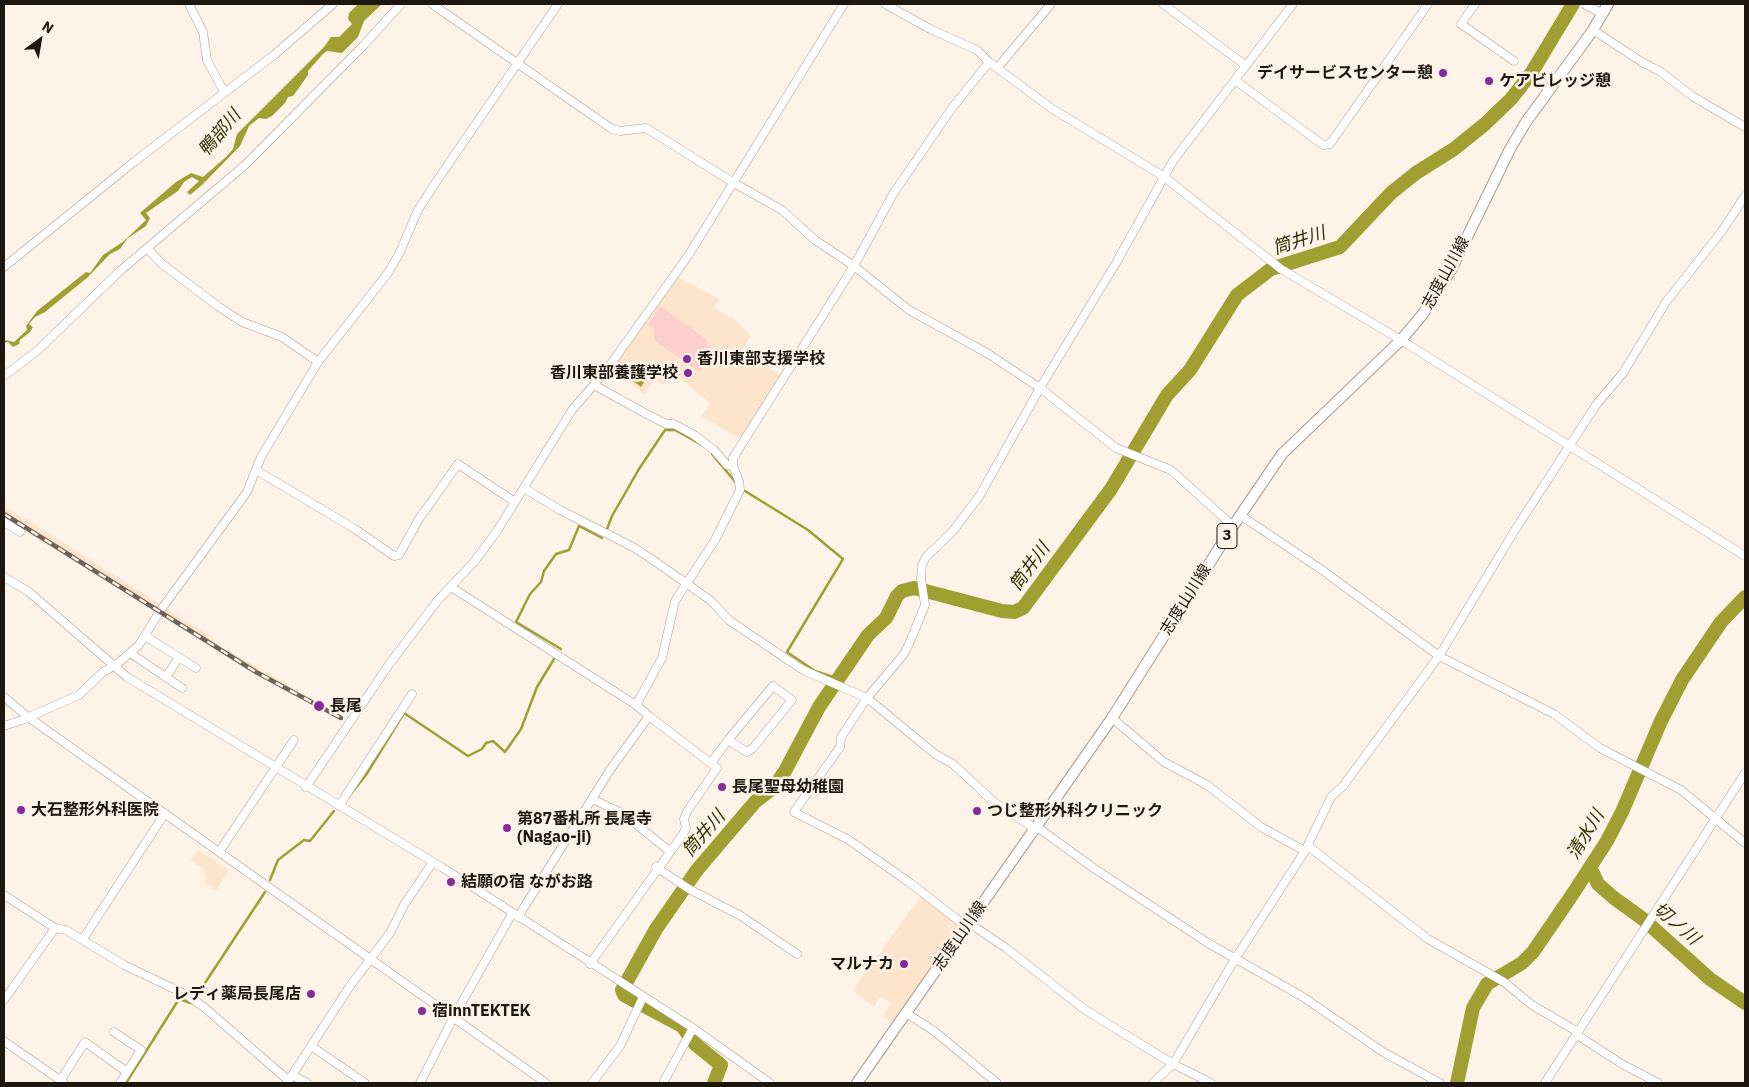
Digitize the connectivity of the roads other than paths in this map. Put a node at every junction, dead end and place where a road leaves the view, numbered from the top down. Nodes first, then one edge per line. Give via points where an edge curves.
1 (189, 4) edge
2 (333, 4) edge
3 (400, 4) edge
4 (432, 4) edge
5 (558, 4) edge
6 (844, 4) edge
7 (886, 4) edge
8 (1051, 4) edge
9 (1163, 4) edge
10 (1293, 4) edge
11 (1428, 4) edge
12 (1475, 4) edge
13 (1584, 4) edge
14 (1608, 4) edge
15 (1603, 14) junction
16 (1593, 30) junction
17 (1514, 61) dead end
18 (518, 62) junction
19 (989, 62) junction
20 (1245, 65) junction
21 (998, 67) junction
22 (1234, 80) junction
23 (224, 92) junction
24 (1745, 127) edge
25 (1163, 176) junction
26 (734, 183) junction
27 (1745, 196) edge
28 (147, 248) junction
29 (854, 266) junction
30 (4, 267) edge
31 (1401, 340) junction
32 (318, 362) junction
33 (4, 376) edge
34 (594, 385) junction
35 (1040, 388) junction
36 (1570, 446) junction
37 (733, 466) junction
38 (256, 470) junction
39 (524, 488) junction
40 (515, 502) junction
41 (1240, 515) junction
42 (4, 522) edge
43 (1233, 526) junction
44 (20, 532) dead end
45 (1745, 556) edge
46 (4, 577) edge
47 (686, 583) junction
48 (451, 587) junction
49 (145, 636) junction
50 (130, 653) junction
51 (1438, 656) junction
52 (179, 657) junction
53 (113, 666) junction
54 (196, 668) dead end
55 (166, 677) junction
56 (182, 688) dead end
57 (412, 694) dead end
58 (4, 697) edge
59 (868, 698) junction
60 (636, 705) junction
61 (649, 716) junction
62 (28, 717) junction
63 (1112, 718) junction
64 (4, 726) edge
65 (294, 740) dead end
66 (728, 740) junction
67 (711, 763) junction
68 (276, 768) junction
69 (1745, 773) edge
70 (306, 787) junction
71 (592, 799) junction
72 (339, 806) junction
73 (165, 813) junction
74 (1715, 820) junction
75 (1036, 828) junction
76 (1745, 843) edge
77 (1306, 849) junction
78 (669, 851) junction
79 (219, 852) junction
80 (433, 862) junction
81 (656, 868) junction
82 (4, 895) edge
83 (515, 916) junction
84 (968, 925) junction
85 (55, 928) junction
86 (83, 940) junction
87 (797, 954) dead end
88 (370, 959) junction
89 (1235, 959) junction
90 (590, 964) junction
91 (4, 1000) edge
92 (640, 1002) junction
93 (906, 1013) junction
94 (453, 1018) junction
95 (692, 1028) junction
96 (114, 1032) dead end
97 (1577, 1034) junction
98 (4, 1042) edge
99 (311, 1046) junction
100 (1173, 1064) junction
101 (126, 1072) junction
102 (52, 1076) junction
103 (289, 1080) edge
104 (62, 1082) edge
105 (46, 1083) edge
106 (120, 1083) edge
107 (307, 1083) edge
108 (365, 1083) edge
109 (420, 1083) edge
110 (546, 1083) edge
111 (592, 1083) edge
112 (663, 1083) edge
113 (770, 1083) edge
114 (857, 1083) edge
115 (997, 1083) edge
116 (1153, 1083) edge
117 (1211, 1083) edge
118 (1440, 1083) edge
119 (1545, 1083) edge
120 (1658, 1083) edge

1 - 23 street via 203,32 207,60
2 - 23 street via 274,55
3 - 28 street via 363,46 244,165
4 - 18 street
5 - 18 street
6 - 26 street
7 - 19 street via 932,30 978,50
8 - 21 street
9 - 20 street
10 - 20 street
11 - 22 street via 1330,144 1323,145
12 - 17 street via 1461,24
13 - 15 street
14 - 15 main road, 志度山川線 / 3
15 - 16 main road, 志度山川線 / 3
16 - 24 street
16 - 31 main road, 志度山川線 / 3 via 1526,122 1443,284
18 - 26 street via 612,129 646,128
18 - 32 street via 418,210 388,272
19 - 21 street
19 - 29 street via 952,108 893,194
20 - 22 street
21 - 25 street via 1074,123
22 - 25 street
23 - 30 street
25 - 31 street via 1281,269
25 - 35 street via 1116,263
26 - 29 street via 782,210 815,240
26 - 34 street via 688,256
27 - 36 street via 1666,302 1623,373 1596,405
28 - 32 street via 162,264 219,307 242,322 282,337
28 - 33 street via 37,351
29 - 35 street via 909,310 987,353
29 - 37 street via 744,438 733,458
31 - 36 street
31 - 41 main road, 志度山川線 / 3 via 1282,454
32 - 38 street
34 - 37 street via 666,424 674,424 694,435
34 - 39 street via 572,410
35 - 43 street via 1116,448 1178,476
35 - 59 street via 969,512 926,557 922,565 923,613 907,649
36 - 45 street
36 - 51 street
37 - 47 street via 740,490 715,540
38 - 40 street via 356,529 394,556 399,555 432,499 458,464
38 - 49 street via 247,492
39 - 40 street
39 - 47 street via 633,547
40 - 48 street via 474,562
41 - 43 main road, 志度山川線 / 3
41 - 51 street via 1322,570
42 - 44 street
43 - 63 main road, 志度山川線 / 3
46 - 53 street via 29,592
47 - 59 street via 730,620 816,677
47 - 60 street via 671,613 662,658
48 - 60 street
48 - 70 street via 390,662
49 - 50 street
49 - 52 street
50 - 53 street
50 - 55 street
51 - 74 street via 1554,714 1600,748 1680,790
51 - 77 street via 1343,786 1331,797
52 - 54 street
52 - 55 street
53 - 62 street via 79,695
53 - 68 street via 127,678
55 - 56 street
57 - 72 street
58 - 62 street
59 - 75 street via 935,754 953,764 996,803
59 - 84 street via 841,737 840,747 794,812 849,840
60 - 61 street
61 - 67 street
61 - 71 street
62 - 64 street
62 - 73 street
63 - 75 main road, 志度山川線 / 3
63 - 77 street via 1164,762 1207,785 1261,827
65 - 68 street
66 - 66 street via 747,752 792,700 772,686
66 - 67 street
67 - 78 street via 718,768 688,810 684,819 686,828
68 - 70 street
68 - 79 street
69 - 74 street
70 - 72 street
71 - 78 street via 624,814
71 - 83 street
72 - 80 street
73 - 79 street
73 - 86 street
74 - 76 street
74 - 97 street
75 - 84 main road, 志度山川線 / 3
75 - 89 street
77 - 89 street
77 - 97 street via 1412,929 1493,975
78 - 81 street
79 - 88 street
80 - 83 street
80 - 88 street via 404,905 390,933
81 - 87 street via 741,916
81 - 90 street
82 - 85 street
83 - 90 street
83 - 94 street
84 - 93 main road, 志度山川線 / 3
84 - 100 street via 1006,948 1084,1009
85 - 86 street
85 - 91 street
86 - 103 street via 198,1003
88 - 94 street
88 - 99 street
89 - 100 street
89 - 118 street via 1303,997 1383,1052
90 - 92 street via 628,986
92 - 95 street
92 - 111 street via 620,1046
93 - 114 main road, 志度山川線 / 3
93 - 115 street via 934,1031
94 - 109 street
94 - 110 street
95 - 112 street
95 - 113 street
96 - 101 street via 141,1050
97 - 119 street
97 - 120 street
98 - 102 street
99 - 103 street
99 - 108 street
100 - 116 street
100 - 117 street
101 - 104 street via 85,1042
101 - 106 street
102 - 104 street
102 - 105 street
103 - 107 street

